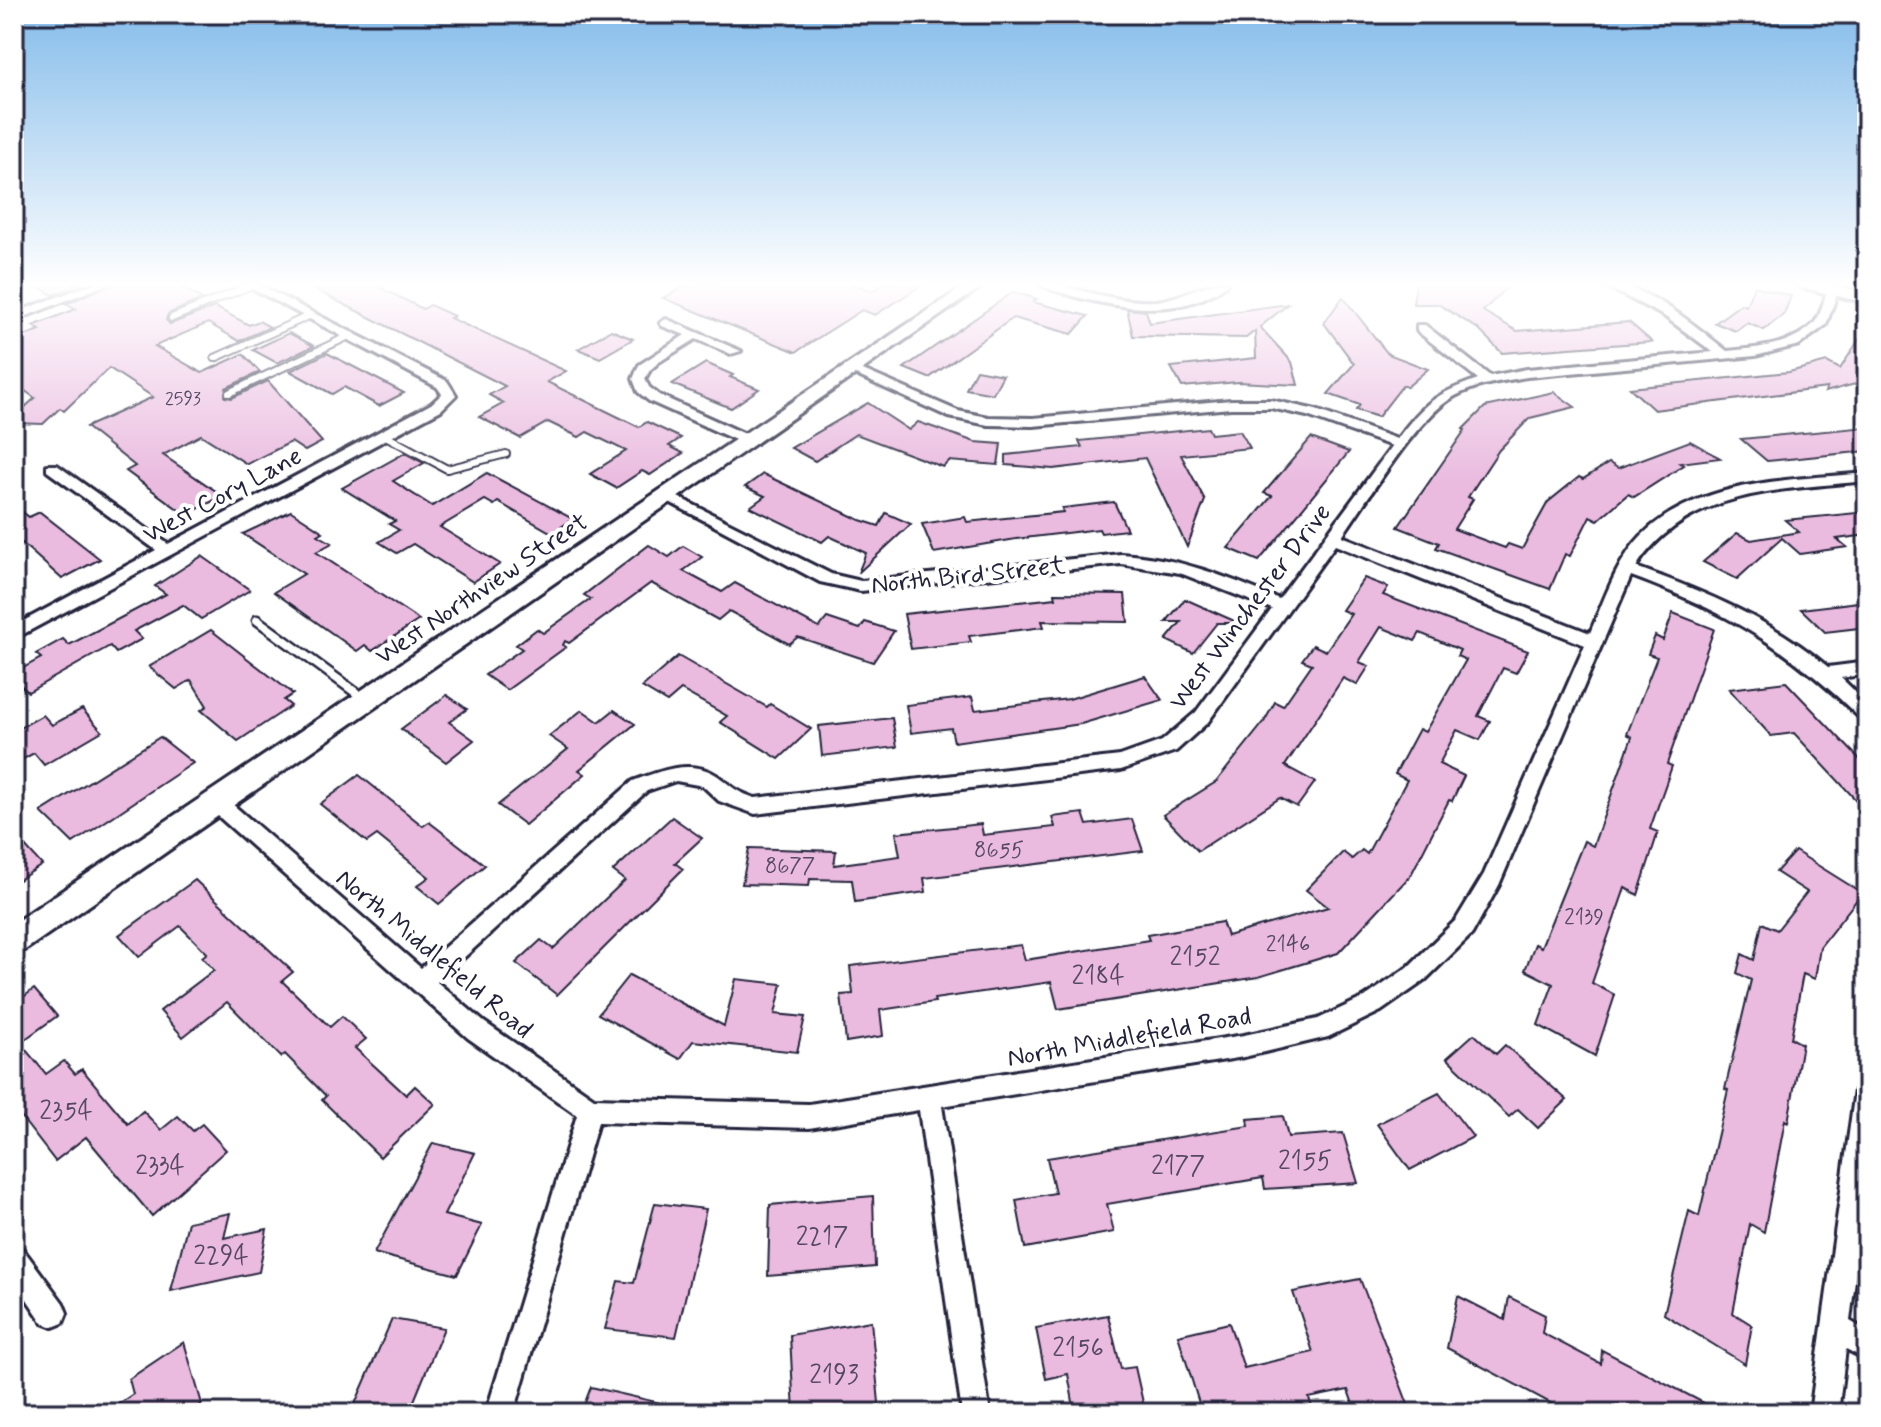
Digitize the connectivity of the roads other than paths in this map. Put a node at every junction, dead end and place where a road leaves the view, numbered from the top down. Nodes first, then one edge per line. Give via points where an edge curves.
1 (234, 350) edge
2 (320, 350) edge
3 (378, 350) edge
4 (672, 350) edge
5 (732, 350) edge
6 (881, 350) edge
7 (1448, 350) edge
8 (1717, 350) edge
9 (1765, 350) edge
10 (735, 351) dead end
11 (1724, 355) junction
12 (215, 358) dead end
13 (851, 370) junction
14 (1487, 380) junction
15 (229, 393) dead end
16 (384, 435) junction
17 (747, 440) junction
18 (1401, 445) junction
19 (506, 454) dead end
20 (52, 468) dead end
21 (1867, 477) edge
22 (665, 496) junction
23 (1334, 539) junction
24 (167, 551) junction
25 (1626, 569) junction
26 (1282, 607) junction
27 (257, 620) dead end
28 (14, 633) edge
29 (1595, 642) junction
30 (1867, 668) edge
31 (1827, 674) junction
32 (366, 700) junction
33 (1867, 714) edge
34 (216, 802) junction
35 (14, 940) edge
36 (421, 982) junction
37 (1867, 1090) edge
38 (929, 1097) junction
39 (590, 1110) junction
40 (14, 1258) edge
41 (53, 1313) dead end
42 (1834, 1327) junction
43 (1867, 1346) edge
44 (500, 1413) edge
45 (976, 1413) edge
46 (1824, 1413) edge

1 - 12 lane
2 - 15 lane
3 - 16 street, West Cory Lane via 442,384 449,395
4 - 17 street via 644,368 639,379 643,389
5 - 10 street
6 - 13 street, West Northview Street
7 - 14 street
8 - 11 street
9 - 11 street, West Winchester Drive
11 - 14 street, West Winchester Drive
13 - 17 street, West Northview Street
13 - 18 street via 954,414 988,421 1271,404
14 - 18 street, West Winchester Drive via 1451,393 1425,411
16 - 19 lane via 447,469
16 - 24 street, West Cory Lane
17 - 22 street, West Northview Street
18 - 23 street, West Winchester Drive
20 - 24 street
21 - 25 street, North Middlefield Road via 1709,501 1663,523
22 - 26 street, North Bird Street via 826,578 861,586 1153,559 1190,568
22 - 32 street, West Northview Street
23 - 26 street, West Winchester Drive
23 - 29 street
24 - 28 street, West Cory Lane
25 - 29 street, North Middlefield Road
25 - 31 street via 1745,616
26 - 36 street, West Winchester Drive via 1202,717 1169,746 1121,763 755,806 726,796 709,780 676,773 640,786
27 - 32 lane
29 - 38 street, North Middlefield Road via 1492,879 1464,927 1416,974 1373,1004 1320,1029 1244,1046
30 - 31 street
31 - 33 street
32 - 34 street, West Northview Street
34 - 35 street, West Northview Street
34 - 36 street, North Middlefield Road
36 - 39 street, North Middlefield Road via 476,1030
37 - 42 street
38 - 39 street, North Middlefield Road via 809,1116
38 - 45 street
39 - 44 street
40 - 41 street
42 - 43 street
42 - 46 street

